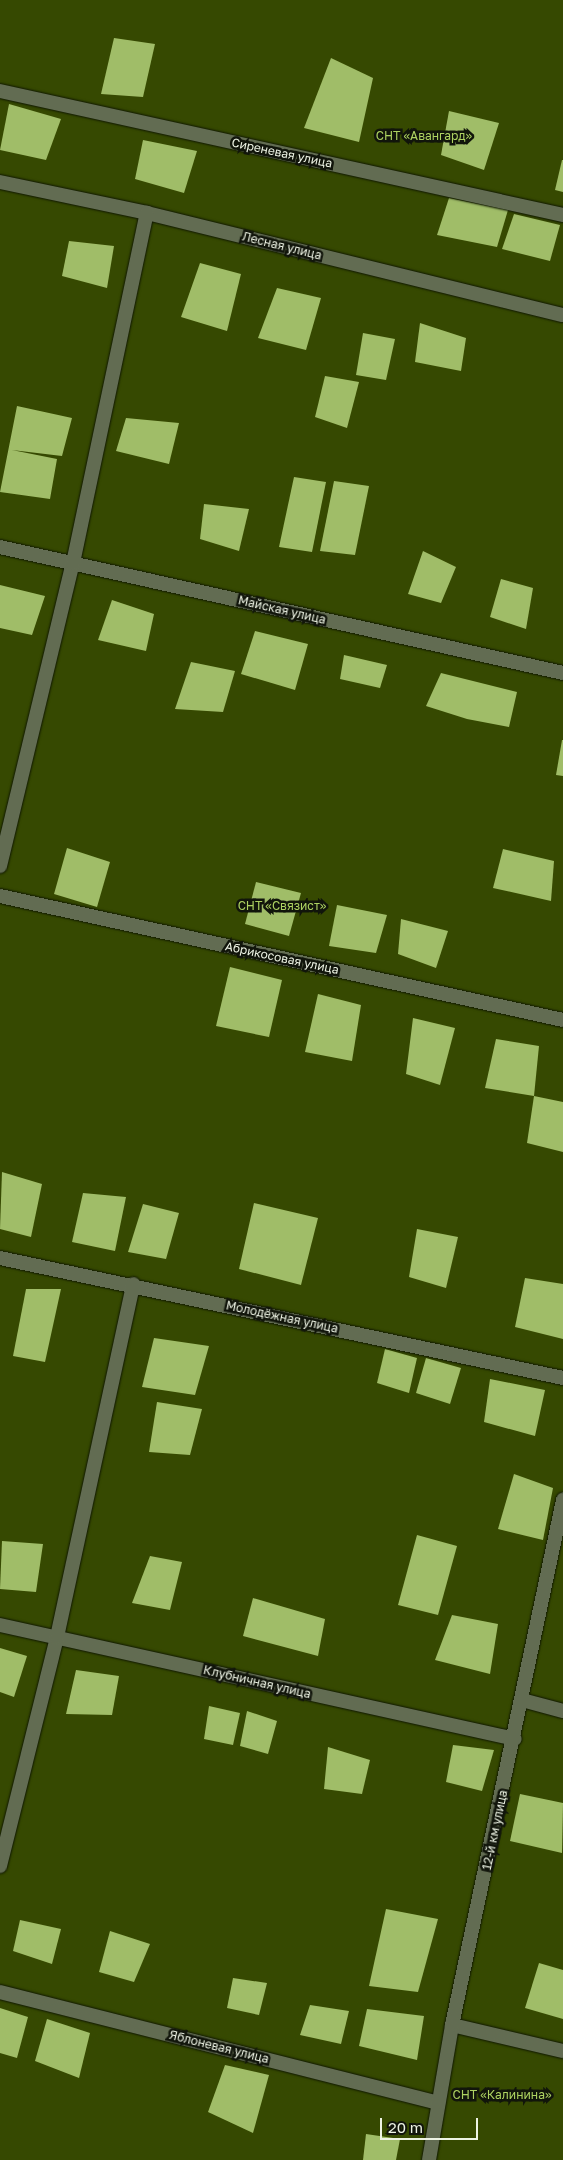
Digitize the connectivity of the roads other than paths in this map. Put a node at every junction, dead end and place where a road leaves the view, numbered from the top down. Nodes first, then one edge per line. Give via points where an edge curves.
1 (0, 91) edge
2 (0, 182) edge
3 (147, 213) junction
4 (563, 215) edge
5 (563, 315) edge
6 (0, 547) edge
7 (73, 563) junction
8 (563, 673) edge
9 (0, 866) edge
10 (0, 896) edge
11 (563, 1020) edge
12 (0, 1258) edge
13 (133, 1284) junction
14 (563, 1378) edge
15 (563, 1500) edge
16 (0, 1625) edge
17 (57, 1637) junction
18 (522, 1700) junction
19 (563, 1711) edge
20 (515, 1739) junction
21 (0, 1866) edge
22 (0, 1992) edge
23 (452, 2025) junction
24 (563, 2051) edge
25 (438, 2103) junction
26 (429, 2160) edge

1 - 4 street, Сиреневая улица
2 - 3 street, Лесная улица
3 - 5 street, Лесная улица
3 - 7 street
6 - 7 street, Майская улица
7 - 8 street, Майская улица
7 - 9 street
10 - 11 street, Абрикосовая улица
12 - 13 street, Молодёжная улица
13 - 14 street, Молодёжная улица
13 - 17 street
15 - 18 street, 12-й км улица
16 - 17 street, Клубничная улица
17 - 20 street, Клубничная улица
17 - 21 street
18 - 19 street
18 - 20 street, 12-й км улица
20 - 23 street, 12-й км улица
22 - 25 street, Яблоневая улица
23 - 24 street
23 - 25 street, 12-й км улица
25 - 26 street, 12-й км улица

